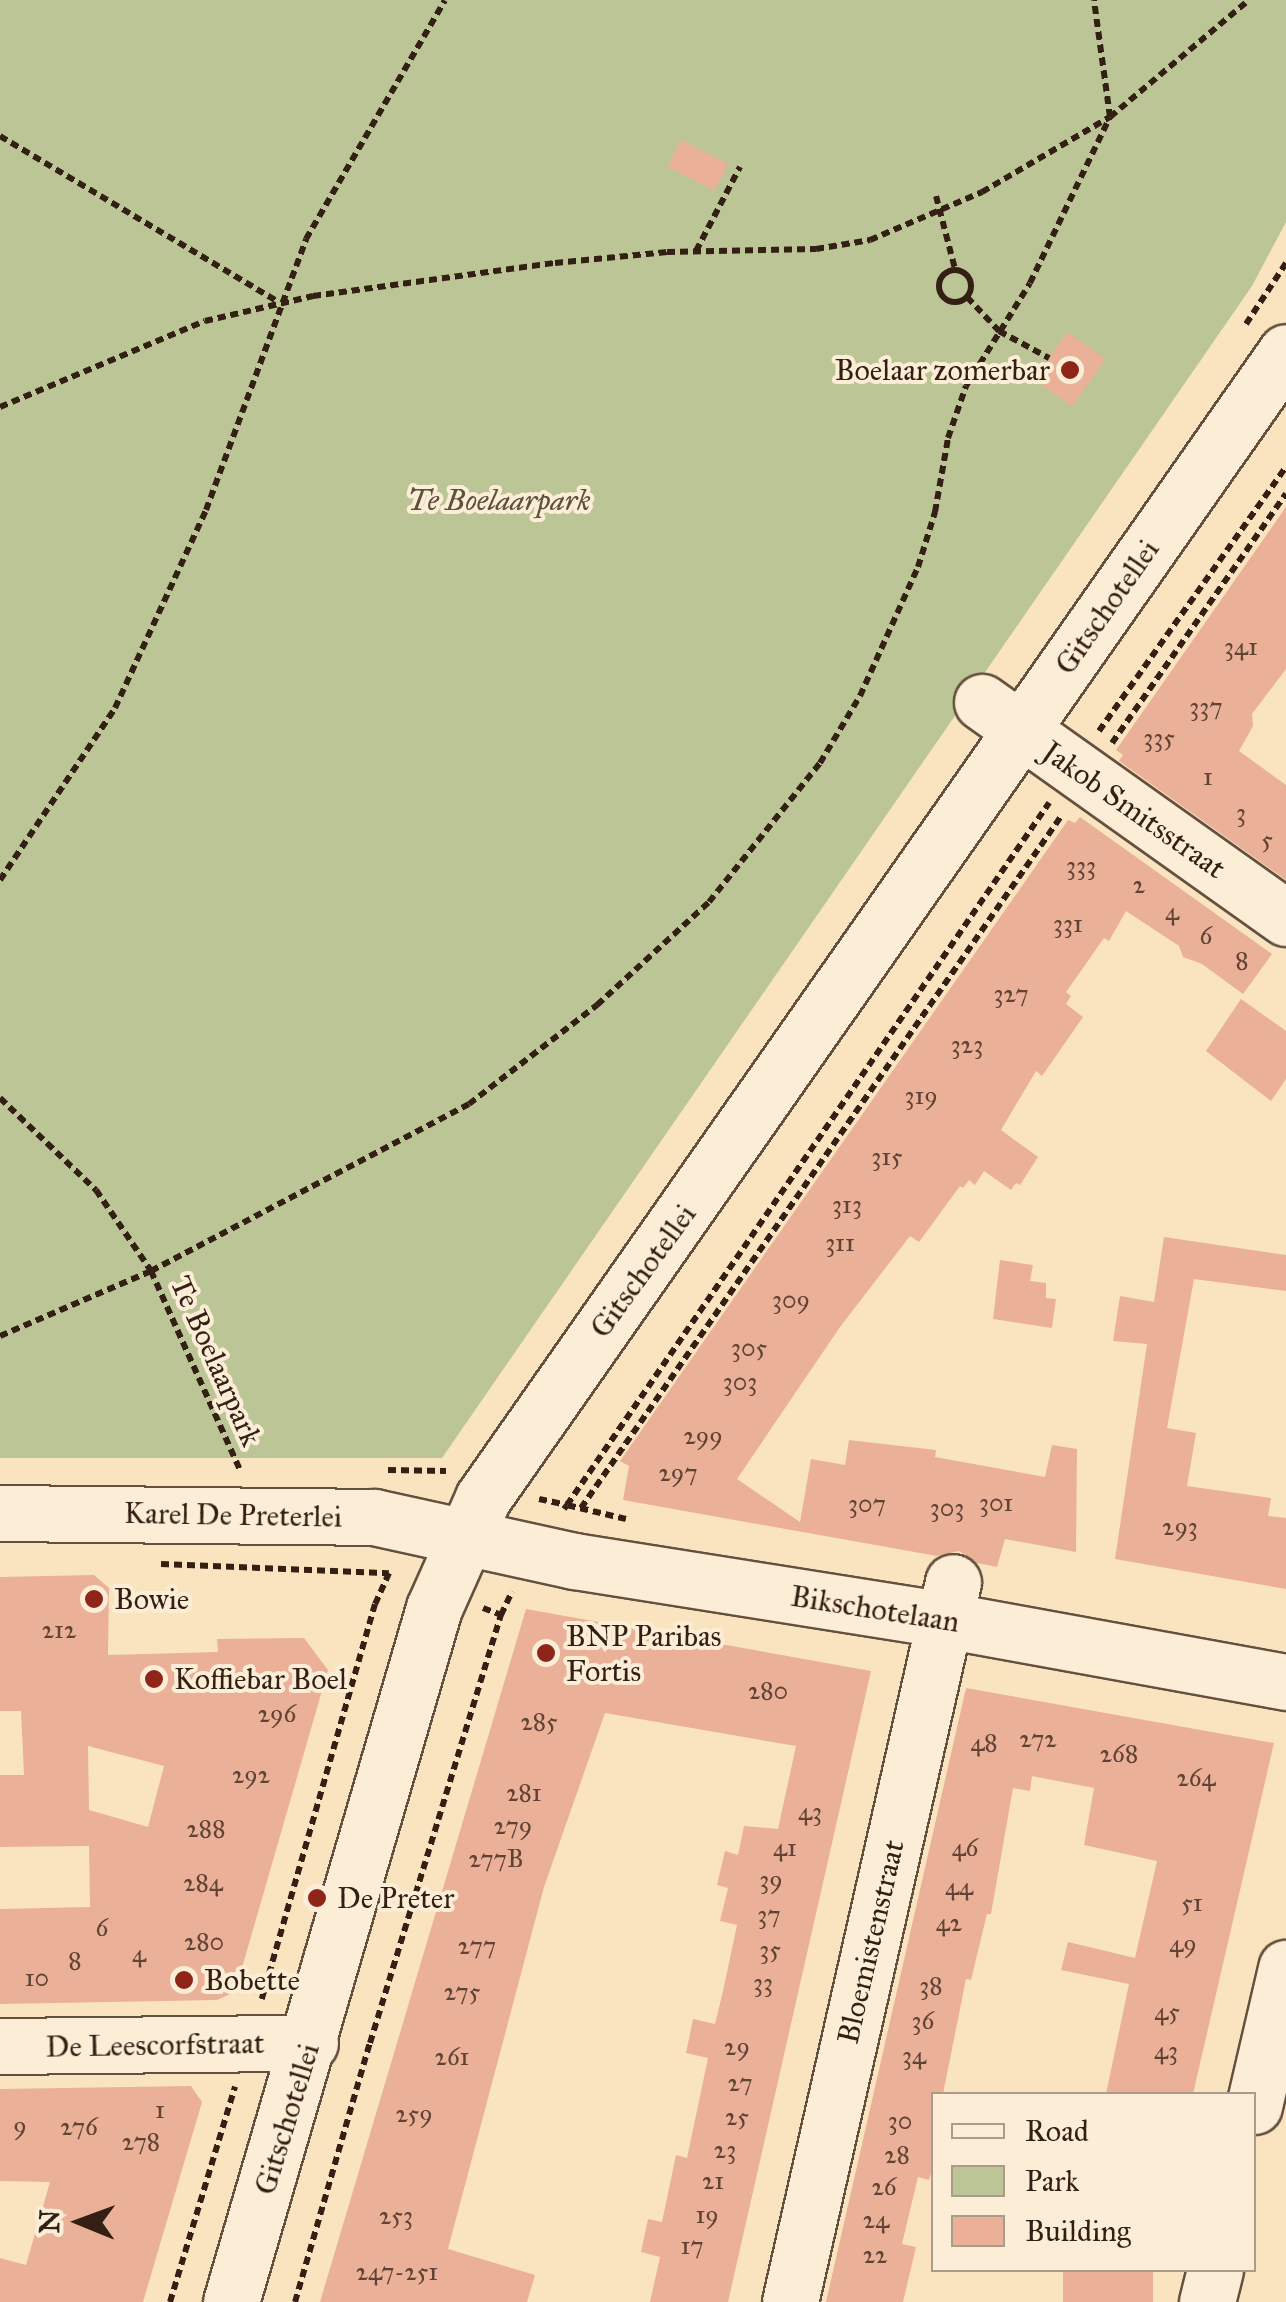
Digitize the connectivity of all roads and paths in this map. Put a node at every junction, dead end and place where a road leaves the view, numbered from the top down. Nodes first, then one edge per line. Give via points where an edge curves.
1 (446, 0) edge
2 (1094, 0) edge
3 (1249, 0) edge
4 (1110, 117) junction
5 (0, 136) edge
6 (740, 167) dead end
7 (936, 196) dead end
8 (942, 210) junction
9 (695, 252) junction
10 (955, 270) junction
11 (967, 297) junction
12 (279, 303) junction
13 (999, 330) junction
14 (1286, 352) edge
15 (1049, 358) dead end
16 (0, 407) edge
17 (1286, 467) edge
18 (1286, 494) edge
19 (1001, 716) junction
20 (1080, 773) junction
21 (0, 880) edge
22 (1286, 918) edge
23 (0, 1098) edge
24 (150, 1271) junction
25 (0, 1336) edge
26 (240, 1470) dead end
27 (566, 1505) dead end
28 (581, 1508) dead end
29 (0, 1513) edge
30 (463, 1537) junction
31 (388, 1573) dead end
32 (949, 1601) junction
33 (501, 1615) dead end
34 (1286, 1682) edge
35 (1286, 1968) edge
36 (249, 2043) junction
37 (310, 2043) junction
38 (0, 2046) edge
39 (1256, 2097) edge
40 (1214, 2272) edge
41 (170, 2302) edge
42 (231, 2302) edge
43 (295, 2302) edge
44 (790, 2302) edge
45 (1207, 2302) edge

1 - 12 path via 332,188
2 - 4 path
3 - 4 path, Te Boelaarpark
4 - 8 path, Te Boelaarpark
4 - 13 path, Te Boelaarpark via 1030,283
5 - 12 path
6 - 9 path
7 - 8 path
8 - 9 path, Te Boelaarpark via 870,240 816,249
8 - 10 path
9 - 12 path, Te Boelaarpark via 556,263
10 - 11 path via 972,282
10 - 11 path via 941,277 940,294 953,302
11 - 13 path
12 - 16 path, Te Boelaarpark via 188,327
12 - 21 path via 206,510 159,619 115,708
13 - 15 path
13 - 24 path, Te Boelaarpark via 954,414 918,567 860,696 820,763 709,902 598,1004 469,1104
14 - 19 street, Gitschotellei
17 - 20 path
18 - 20 path
19 - 20 street, Jakob Smitsstraat
19 - 30 street, Gitschotellei
20 - 22 street, Jakob Smitsstraat
20 - 27 path via 714,1283
20 - 28 path
23 - 24 path, Te Boelaarpark via 96,1190
24 - 25 path, Te Boelaarpark
24 - 26 path, Te Boelaarpark
29 - 30 street, Karel De Preterlei via 374,1517
30 - 32 street, Bikschotelaan via 574,1560
30 - 37 street, Gitschotellei via 434,1608
31 - 36 path
32 - 34 street, Bikschotelaan
32 - 44 street, Bloemistenstraat
33 - 43 path
35 - 39 street
36 - 37 street, De Leescorfstraat
36 - 38 street, De Leescorfstraat
36 - 41 path
37 - 42 street, Gitschotellei
40 - 45 street

